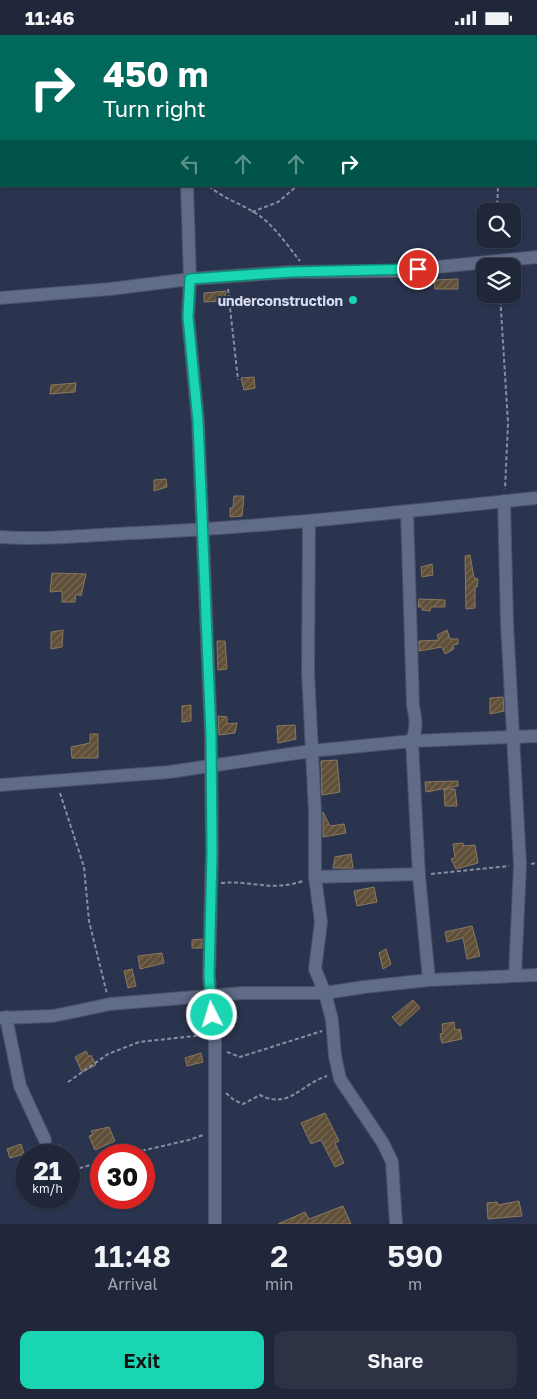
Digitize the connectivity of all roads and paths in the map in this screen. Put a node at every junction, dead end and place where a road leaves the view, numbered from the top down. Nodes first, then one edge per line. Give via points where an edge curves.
1 (187, 187) edge
2 (211, 187) edge
3 (296, 187) edge
4 (498, 187) edge
5 (497, 203) edge
6 (252, 212) junction
7 (537, 257) edge
8 (310, 272) junction
9 (227, 276) junction
10 (190, 279) junction
11 (0, 298) edge
12 (501, 303) edge
13 (238, 380) dead end
14 (537, 498) edge
15 (504, 501) junction
16 (407, 512) junction
17 (309, 521) junction
18 (202, 530) junction
19 (0, 537) edge
20 (537, 736) edge
21 (513, 737) junction
22 (412, 741) junction
23 (311, 751) junction
24 (210, 764) junction
25 (69, 781) junction
26 (0, 785) edge
27 (520, 865) junction
28 (419, 875) junction
29 (315, 877) junction
30 (212, 885) junction
31 (515, 975) junction
32 (537, 975) edge
33 (429, 981) junction
34 (325, 993) junction
35 (210, 997) junction
36 (110, 1005) junction
37 (3, 1018) edge
38 (333, 1028) junction
39 (214, 1037) junction
40 (338, 1073) junction
41 (68, 1082) dead end
42 (216, 1083) junction
43 (215, 1123) junction
44 (45, 1141) dead end
45 (155, 1148) edge
46 (215, 1224) edge
47 (396, 1224) edge

1 - 10 street
2 - 6 path
3 - 6 path via 278,202
4 - 5 path
6 - 8 path via 277,233
7 - 8 street via 398,271
8 - 9 street
9 - 10 street
9 - 13 path
10 - 11 street
10 - 18 street via 188,317 198,421
12 - 15 path via 508,423
14 - 15 street
15 - 16 street
15 - 21 street
16 - 17 street
16 - 22 street via 416,729
17 - 18 street
17 - 23 street
18 - 19 street via 35,539
18 - 24 street
20 - 21 street
21 - 22 street
21 - 27 street
22 - 23 street
22 - 28 street
23 - 24 street
23 - 29 street
24 - 25 street via 169,772
24 - 30 street
25 - 26 street
25 - 36 path via 60,792 60,798 84,867 89,921
27 - 28 path
27 - 31 street
28 - 29 street
28 - 33 street
29 - 30 path via 276,887 235,883
29 - 34 street via 321,922 315,969
30 - 35 street
31 - 32 street
31 - 33 street
33 - 34 street
34 - 35 street via 266,992
34 - 38 street
35 - 36 street
35 - 39 street
36 - 37 street via 53,1016
37 - 44 street via 20,1086
38 - 39 path via 240,1057 229,1054
38 - 40 street
39 - 41 path via 139,1041 108,1054
39 - 42 street
40 - 42 path via 316,1079 281,1101 269,1101 260,1095 246,1104 234,1100
40 - 47 street via 392,1162
42 - 43 street
43 - 45 path via 197,1138
43 - 46 street

